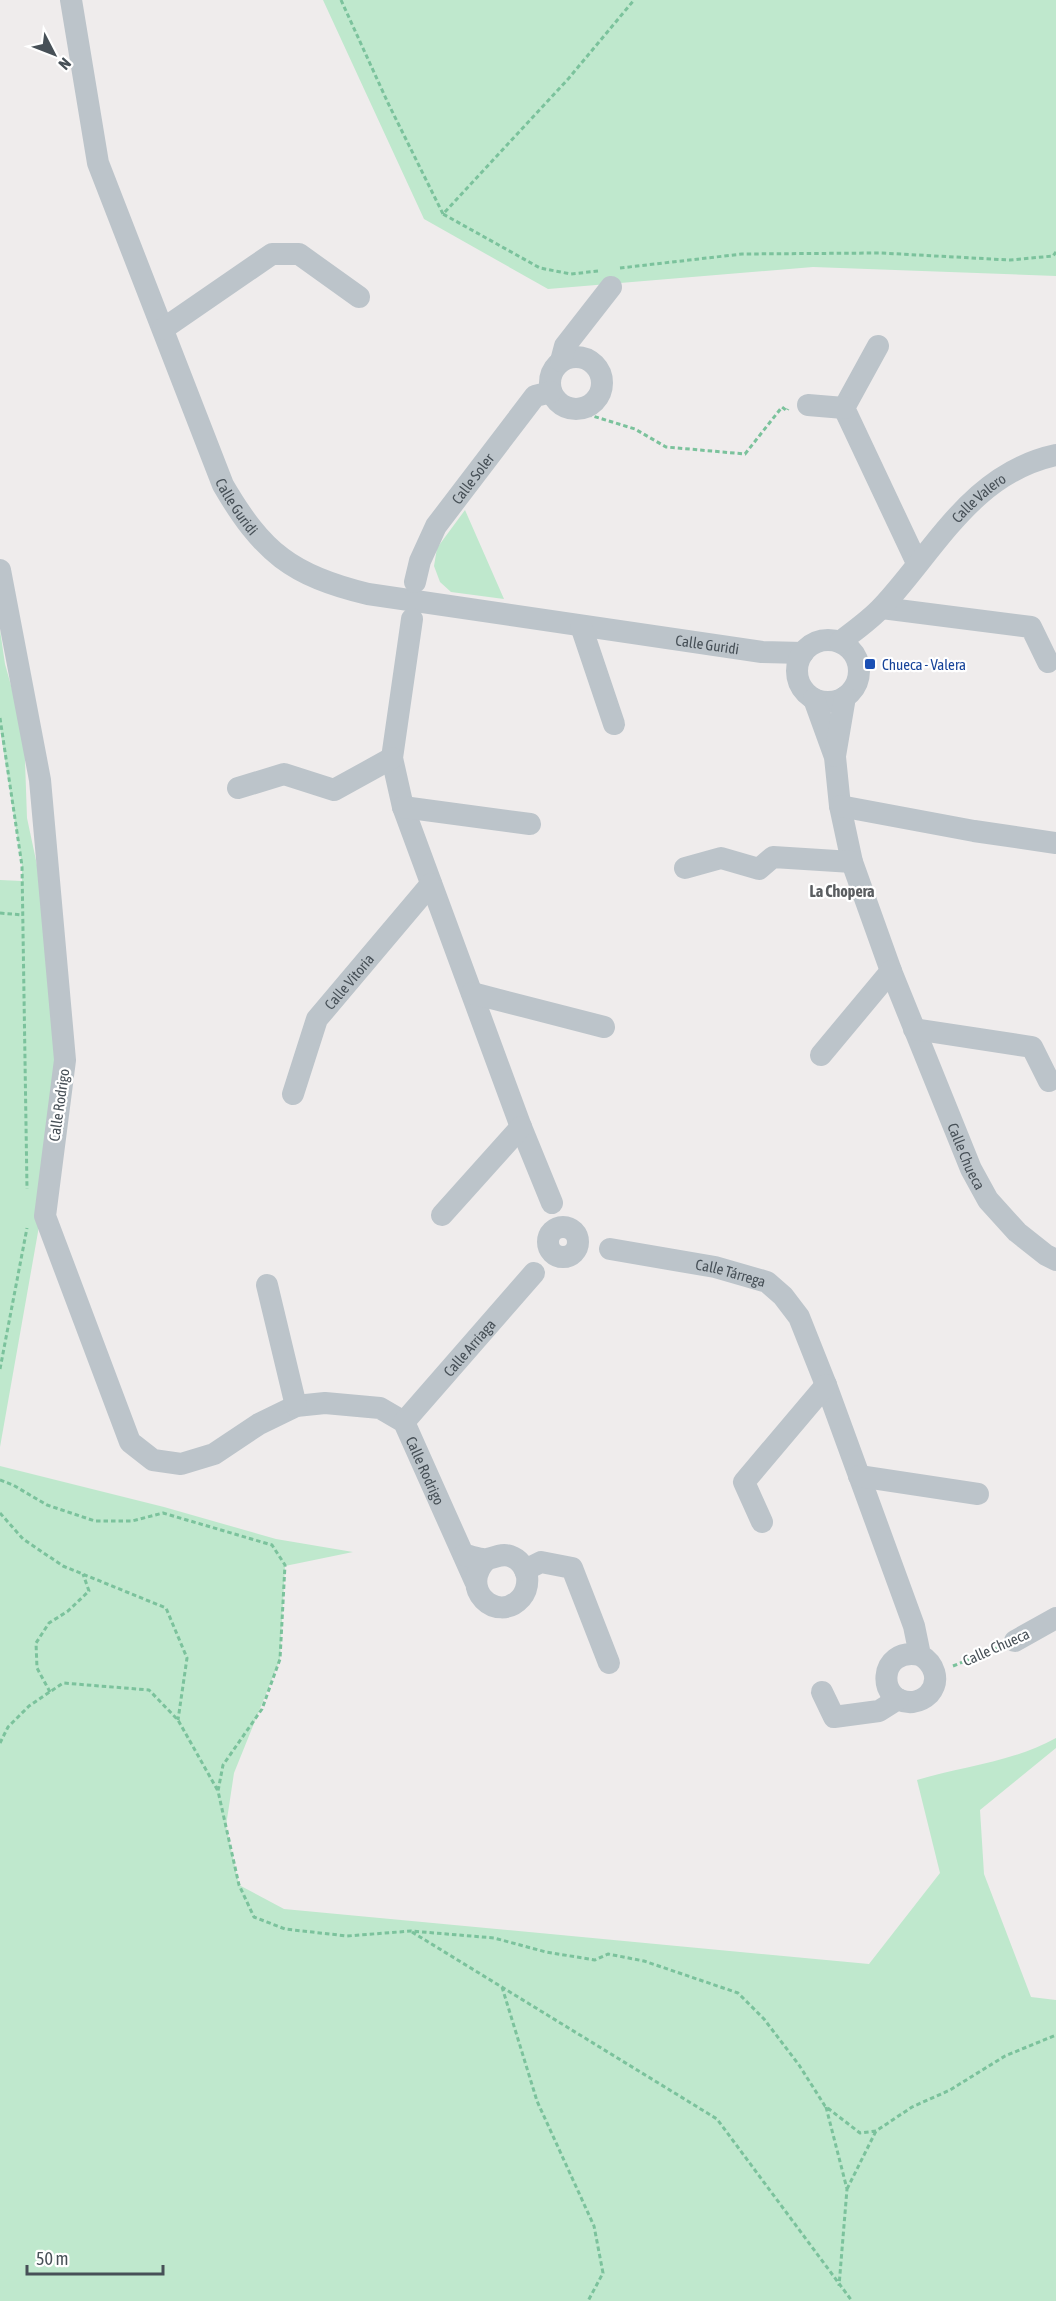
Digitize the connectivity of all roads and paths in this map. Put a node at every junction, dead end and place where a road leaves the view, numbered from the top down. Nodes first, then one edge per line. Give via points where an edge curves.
1 (72, 0) edge
2 (341, 0) edge
3 (634, 0) edge
4 (443, 214) junction
5 (1056, 252) edge
6 (611, 275) junction
7 (359, 297) dead end
8 (163, 329) junction
9 (878, 346) dead end
10 (561, 361) junction
11 (551, 392) junction
12 (808, 405) joint
13 (844, 408) junction
14 (573, 410) junction
15 (1056, 455) edge
16 (917, 563) junction
17 (0, 570) edge
18 (415, 582) junction
19 (396, 597) junction
20 (432, 602) junction
21 (882, 608) junction
22 (412, 619) junction
23 (582, 626) junction
24 (840, 642) junction
25 (762, 652) junction
26 (802, 653) junction
27 (858, 662) junction
28 (1048, 662) dead end
29 (798, 680) junction
30 (845, 697) junction
31 (814, 699) junction
32 (0, 718) edge
33 (614, 724) dead end
34 (392, 758) junction
35 (835, 758) junction
36 (238, 788) dead end
37 (840, 806) junction
38 (403, 807) junction
39 (530, 825) dead end
40 (1056, 843) edge
41 (852, 862) junction
42 (685, 868) dead end
43 (431, 884) junction
44 (0, 913) edge
45 (22, 915) junction
46 (891, 971) junction
47 (472, 993) junction
48 (604, 1027) dead end
49 (914, 1029) junction
50 (821, 1055) dead end
51 (1049, 1081) dead end
52 (293, 1094) dead end
53 (521, 1127) junction
54 (27, 1200) dead end
55 (442, 1215) dead end
56 (27, 1223) dead end
57 (563, 1241) junction
58 (1056, 1260) edge
59 (267, 1285) dead end
60 (0, 1369) edge
61 (826, 1385) junction
62 (296, 1406) junction
63 (404, 1422) junction
64 (859, 1476) junction
65 (0, 1480) edge
66 (978, 1494) dead end
67 (0, 1513) edge
68 (762, 1522) dead end
69 (464, 1555) junction
70 (487, 1559) junction
71 (525, 1570) junction
72 (83, 1574) junction
73 (475, 1581) junction
74 (1056, 1617) edge
75 (1015, 1641) joint
76 (920, 1655) junction
77 (609, 1663) dead end
78 (935, 1673) junction
79 (50, 1692) junction
80 (822, 1692) dead end
81 (898, 1699) junction
82 (178, 1720) junction
83 (0, 1743) edge
84 (218, 1791) junction
85 (411, 1931) junction
86 (502, 1987) junction
87 (1056, 2035) edge
88 (825, 2106) junction
89 (876, 2131) junction
90 (847, 2189) junction
91 (839, 2286) junction
92 (588, 2301) edge
93 (852, 2301) edge

1 - 8 street, Calle Guridi via 98,163
2 - 4 path
3 - 4 path via 569,78
4 - 6 path via 540,268 570,274
5 - 6 path via 1010,260 881,253 742,254
6 - 10 street via 565,346
7 - 8 street via 299,254 272,254
8 - 19 street, Calle Guridi via 223,485 241,517 261,541 303,572 337,586
9 - 13 street
10 - 11 street via 552,372
10 - 14 street via 581,357 590,361 602,377 599,396 592,404
11 - 14 street via 556,401
11 - 18 street, Calle Soler via 535,396 436,526
12 - 13 street
12 - 14 path via 791,405 787,411 782,407 745,453 666,447 635,429
13 - 16 street
15 - 16 street, Calle Valero via 1005,474 976,496
16 - 21 street, Calle Valero
17 - 62 street, Calle Rodrigo via 40,780 65,1060 45,1216 130,1442 153,1460 182,1464 214,1454 259,1424
18 - 19 street via 400,589
18 - 20 street via 428,588
19 - 20 street, Calle Guridi
19 - 22 street via 401,614
20 - 22 street via 426,615
20 - 23 street, Calle Guridi
21 - 24 street, Calle Valero
21 - 27 street, Calle Valero
21 - 28 street via 1031,627
22 - 34 street
23 - 25 street, Calle Guridi
23 - 33 street
24 - 26 street via 816,643
24 - 27 street
25 - 26 street, Calle Guridi
25 - 29 street, Calle Guridi
26 - 29 street
27 - 30 street via 857,682
29 - 31 street
30 - 31 street via 835,702
30 - 35 street, Calle Chueca
31 - 35 street, Calle Chueca
32 - 45 path via 22,866
34 - 36 street via 334,790 284,774
34 - 38 street
35 - 37 street, Calle Chueca
37 - 40 street
37 - 41 street, Calle Chueca
38 - 39 street
38 - 43 street
41 - 42 street via 773,857 759,869 721,858
41 - 46 street, Calle Chueca
43 - 47 street
43 - 52 street, Calle Vitoria via 317,1019
44 - 45 path
45 - 54 path
46 - 49 street, Calle Chueca
46 - 50 street
47 - 48 street
47 - 53 street
49 - 51 street via 1032,1047
49 - 58 street, Calle Chueca via 971,1169 988,1200 1017,1232
53 - 55 street
53 - 57 street
56 - 60 path
57 - 61 street, Calle Tárrega via 715,1268 767,1282 798,1317
57 - 63 street, Calle Arriaga
59 - 62 street
61 - 64 street, Calle Tárrega
61 - 68 street via 744,1482
62 - 63 street, Calle Rodrigo via 325,1403 380,1408
63 - 69 street, Calle Rodrigo
64 - 66 street
64 - 76 street, Calle Tárrega via 914,1626
65 - 84 path via 47,1505 95,1521 132,1521 163,1513 273,1545 285,1565 280,1659 262,1709 223,1765
67 - 72 path via 23,1539 63,1566
69 - 70 street
69 - 73 street, Calle Rodrigo
70 - 71 street via 509,1556
70 - 73 street
71 - 73 street, Calle Rodrigo via 525,1592 511,1605 491,1605 477,1591
71 - 77 street via 542,1562 572,1568
72 - 79 path via 89,1591 49,1623 36,1644 37,1668
72 - 82 path via 166,1608 187,1658
74 - 75 street, Calle Chueca
75 - 78 path, Calle Chueca
76 - 78 street, Calle Tárrega
76 - 81 street via 902,1654 888,1667 887,1685
78 - 81 street via 935,1682 925,1698 916,1702
79 - 82 path via 63,1683 149,1690
79 - 83 path via 8,1727
80 - 81 street via 834,1717 879,1711
82 - 84 path
84 - 85 path via 239,1885 254,1917 285,1929 347,1936
85 - 86 path
85 - 88 path via 494,1938 596,1960 608,1954 644,1961 738,1993 765,2019
86 - 91 path via 717,2119
86 - 92 path via 537,2101 594,2226 603,2273
87 - 89 path via 1005,2056
88 - 89 path via 860,2133
88 - 90 path
89 - 90 path
90 - 91 path
91 - 93 path

